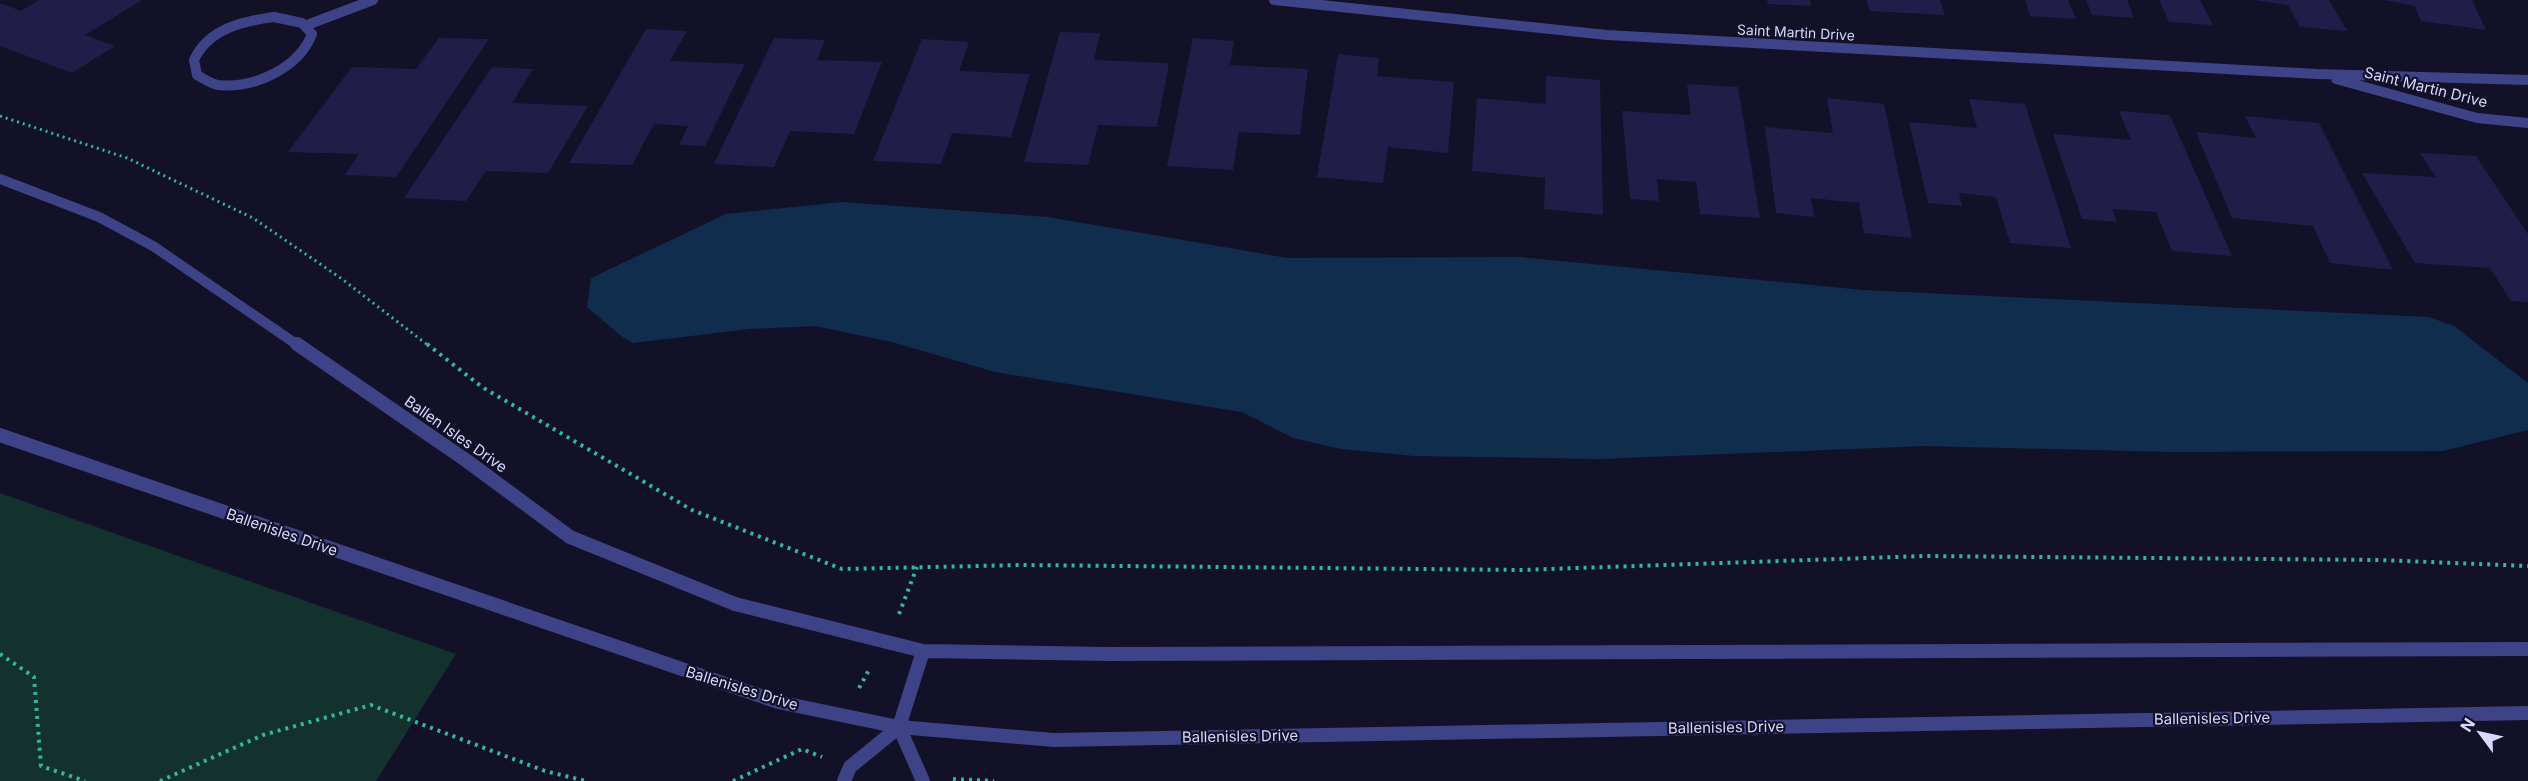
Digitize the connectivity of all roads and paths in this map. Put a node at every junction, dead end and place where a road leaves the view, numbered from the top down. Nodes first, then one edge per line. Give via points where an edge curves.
1 (373, 0) edge
2 (1274, 0) edge
3 (307, 25) junction
4 (2317, 74) junction
5 (2528, 80) edge
6 (0, 116) edge
7 (2528, 123) edge
8 (0, 179) edge
9 (0, 435) edge
10 (2528, 566) edge
11 (917, 567) junction
12 (897, 618) dead end
13 (2528, 649) edge
14 (923, 651) junction
15 (0, 654) edge
16 (2528, 713) edge
17 (898, 727) junction
18 (85, 781) edge
19 (160, 781) edge
20 (586, 781) edge
21 (844, 781) edge
22 (923, 781) edge

1 - 3 street
2 - 4 street, Saint Martin Drive via 1607,35
3 - 3 street via 274,17 237,25 206,43 196,54 195,74 205,81 240,84 280,72 308,50 312,39
4 - 5 street, Saint Martin Drive
4 - 7 street, Saint Martin Drive via 2477,118
6 - 11 path via 127,158 252,218 342,279 482,387 692,510 843,569
8 - 14 street, Ballen Isles Drive via 99,218 153,246 467,461 570,537 735,604
9 - 17 street, Ballenisles Drive via 778,702
10 - 11 path via 2380,560 1924,556 1520,570
11 - 12 path
13 - 14 street via 1121,654
14 - 17 street
15 - 18 path via 34,678 41,766
16 - 17 street, Ballenisles Drive via 1054,740
17 - 21 street via 850,767
17 - 22 street
19 - 20 path via 263,735 371,705 545,771

